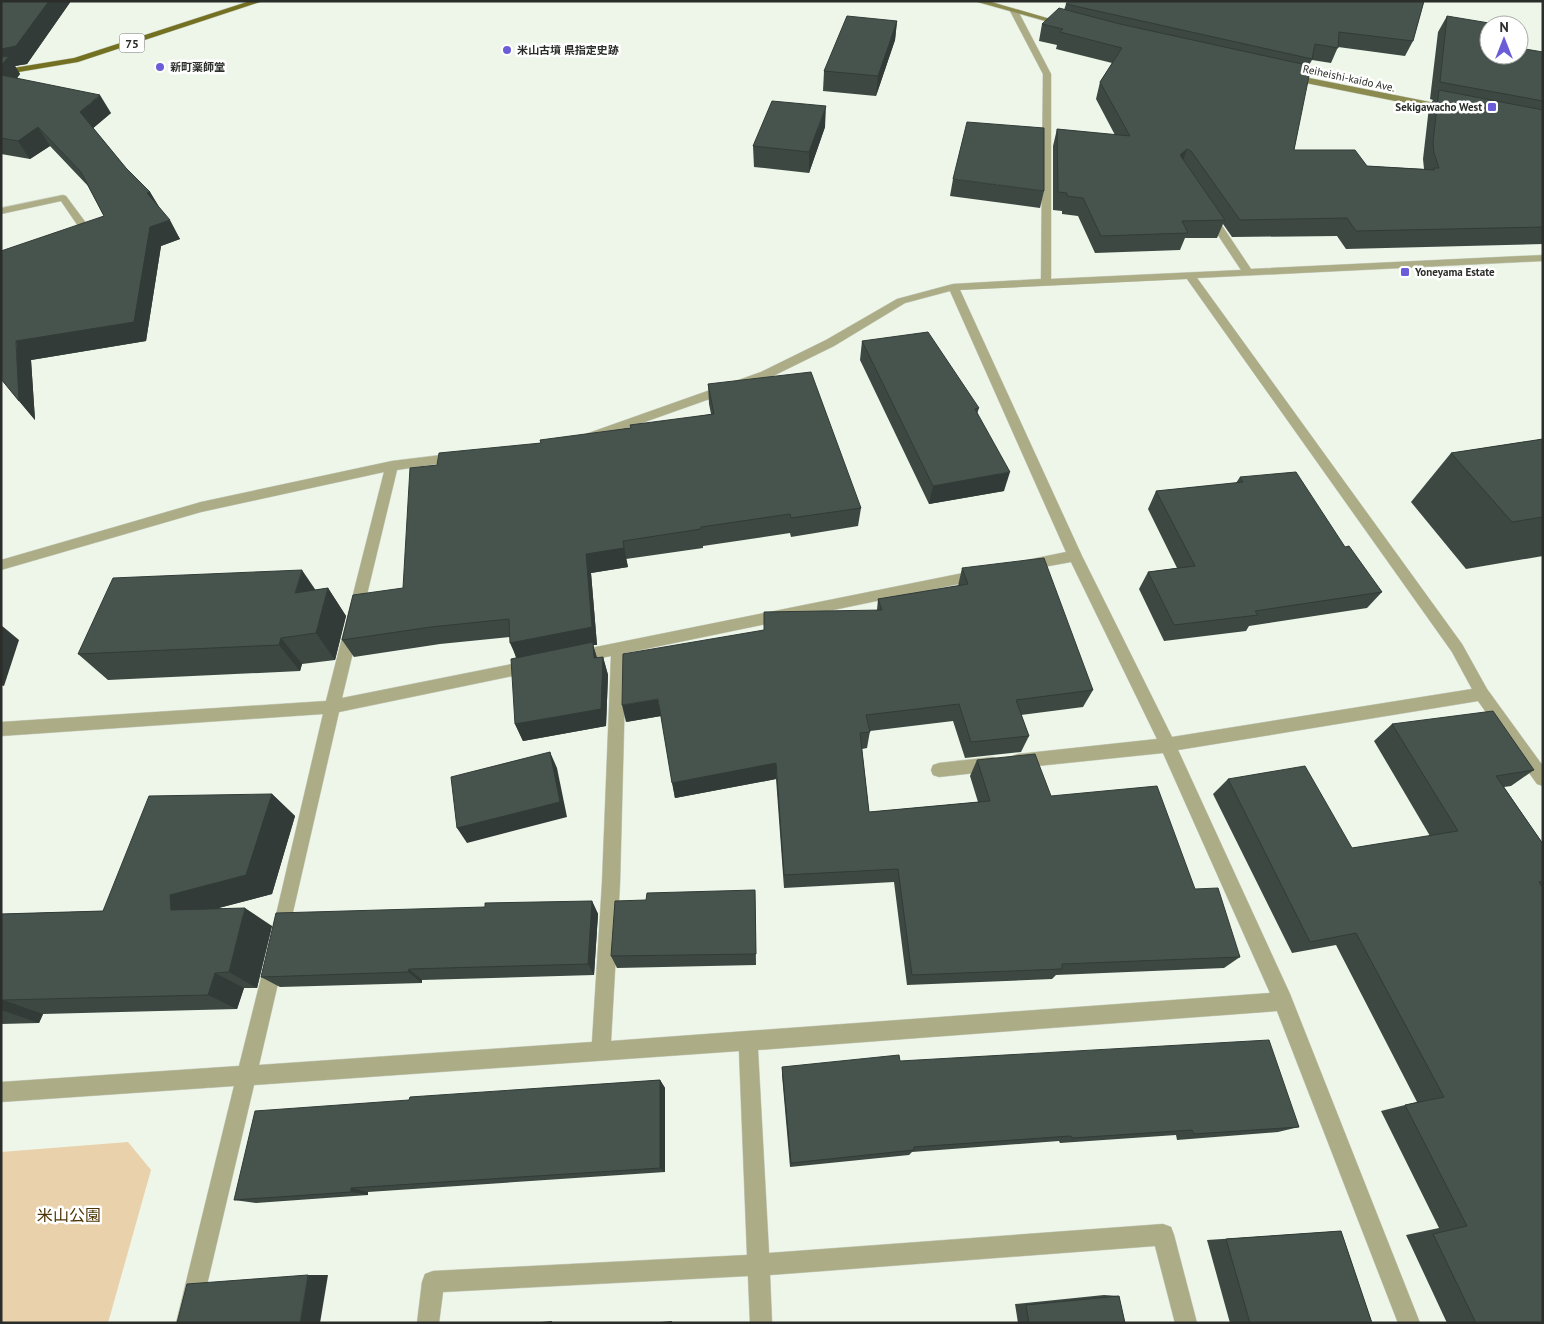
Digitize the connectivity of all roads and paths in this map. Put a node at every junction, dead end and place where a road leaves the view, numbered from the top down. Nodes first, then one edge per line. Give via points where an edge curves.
1 (259, 1) edge
2 (978, 1) edge
3 (1014, 11) junction
4 (1073, 26) edge
5 (1, 74) edge
6 (1283, 76) edge
7 (1456, 110) edge
8 (1201, 202) edge
9 (1, 211) edge
10 (62, 242) edge
11 (1543, 258) edge
12 (1246, 272) junction
13 (1189, 274) junction
14 (1046, 281) junction
15 (953, 287) junction
16 (579, 441) edge
17 (468, 455) edge
18 (392, 466) junction
19 (1075, 556) junction
20 (1, 565) edge
21 (1016, 567) edge
22 (997, 571) edge
23 (619, 648) junction
24 (561, 660) edge
25 (542, 664) edge
26 (1482, 694) junction
27 (332, 707) junction
28 (1, 729) edge
29 (1168, 745) junction
30 (939, 770) dead end
31 (1543, 779) edge
32 (1283, 1001) junction
33 (748, 1041) junction
34 (601, 1051) junction
35 (249, 1074) junction
36 (1, 1092) edge
37 (758, 1265) junction
38 (187, 1323) edge
39 (428, 1323) edge
40 (761, 1323) edge
41 (1186, 1323) edge
42 (1409, 1323) edge

1 - 5 main road, 75 via 75,60
2 - 3 street
3 - 4 street
3 - 14 street via 1047,74
6 - 7 street, Reiheishi-kaido Ave.
8 - 12 street
9 - 10 street via 63,198 84,227
11 - 12 street
12 - 13 street
13 - 14 street
13 - 26 street via 1457,648
14 - 15 street
15 - 16 street via 901,301 830,343 765,375
15 - 19 street
17 - 18 street
18 - 20 street via 201,507
18 - 27 street
19 - 21 street
19 - 29 street
22 - 23 street
23 - 24 street
23 - 34 street
25 - 27 street
26 - 29 street
26 - 31 street
27 - 28 street
27 - 35 street
29 - 30 street
29 - 32 street
32 - 33 street
32 - 42 street
33 - 34 street
33 - 37 street
34 - 35 street
35 - 36 street
35 - 38 street
37 - 39 street via 433,1282
37 - 40 street
37 - 41 street via 1163,1235

